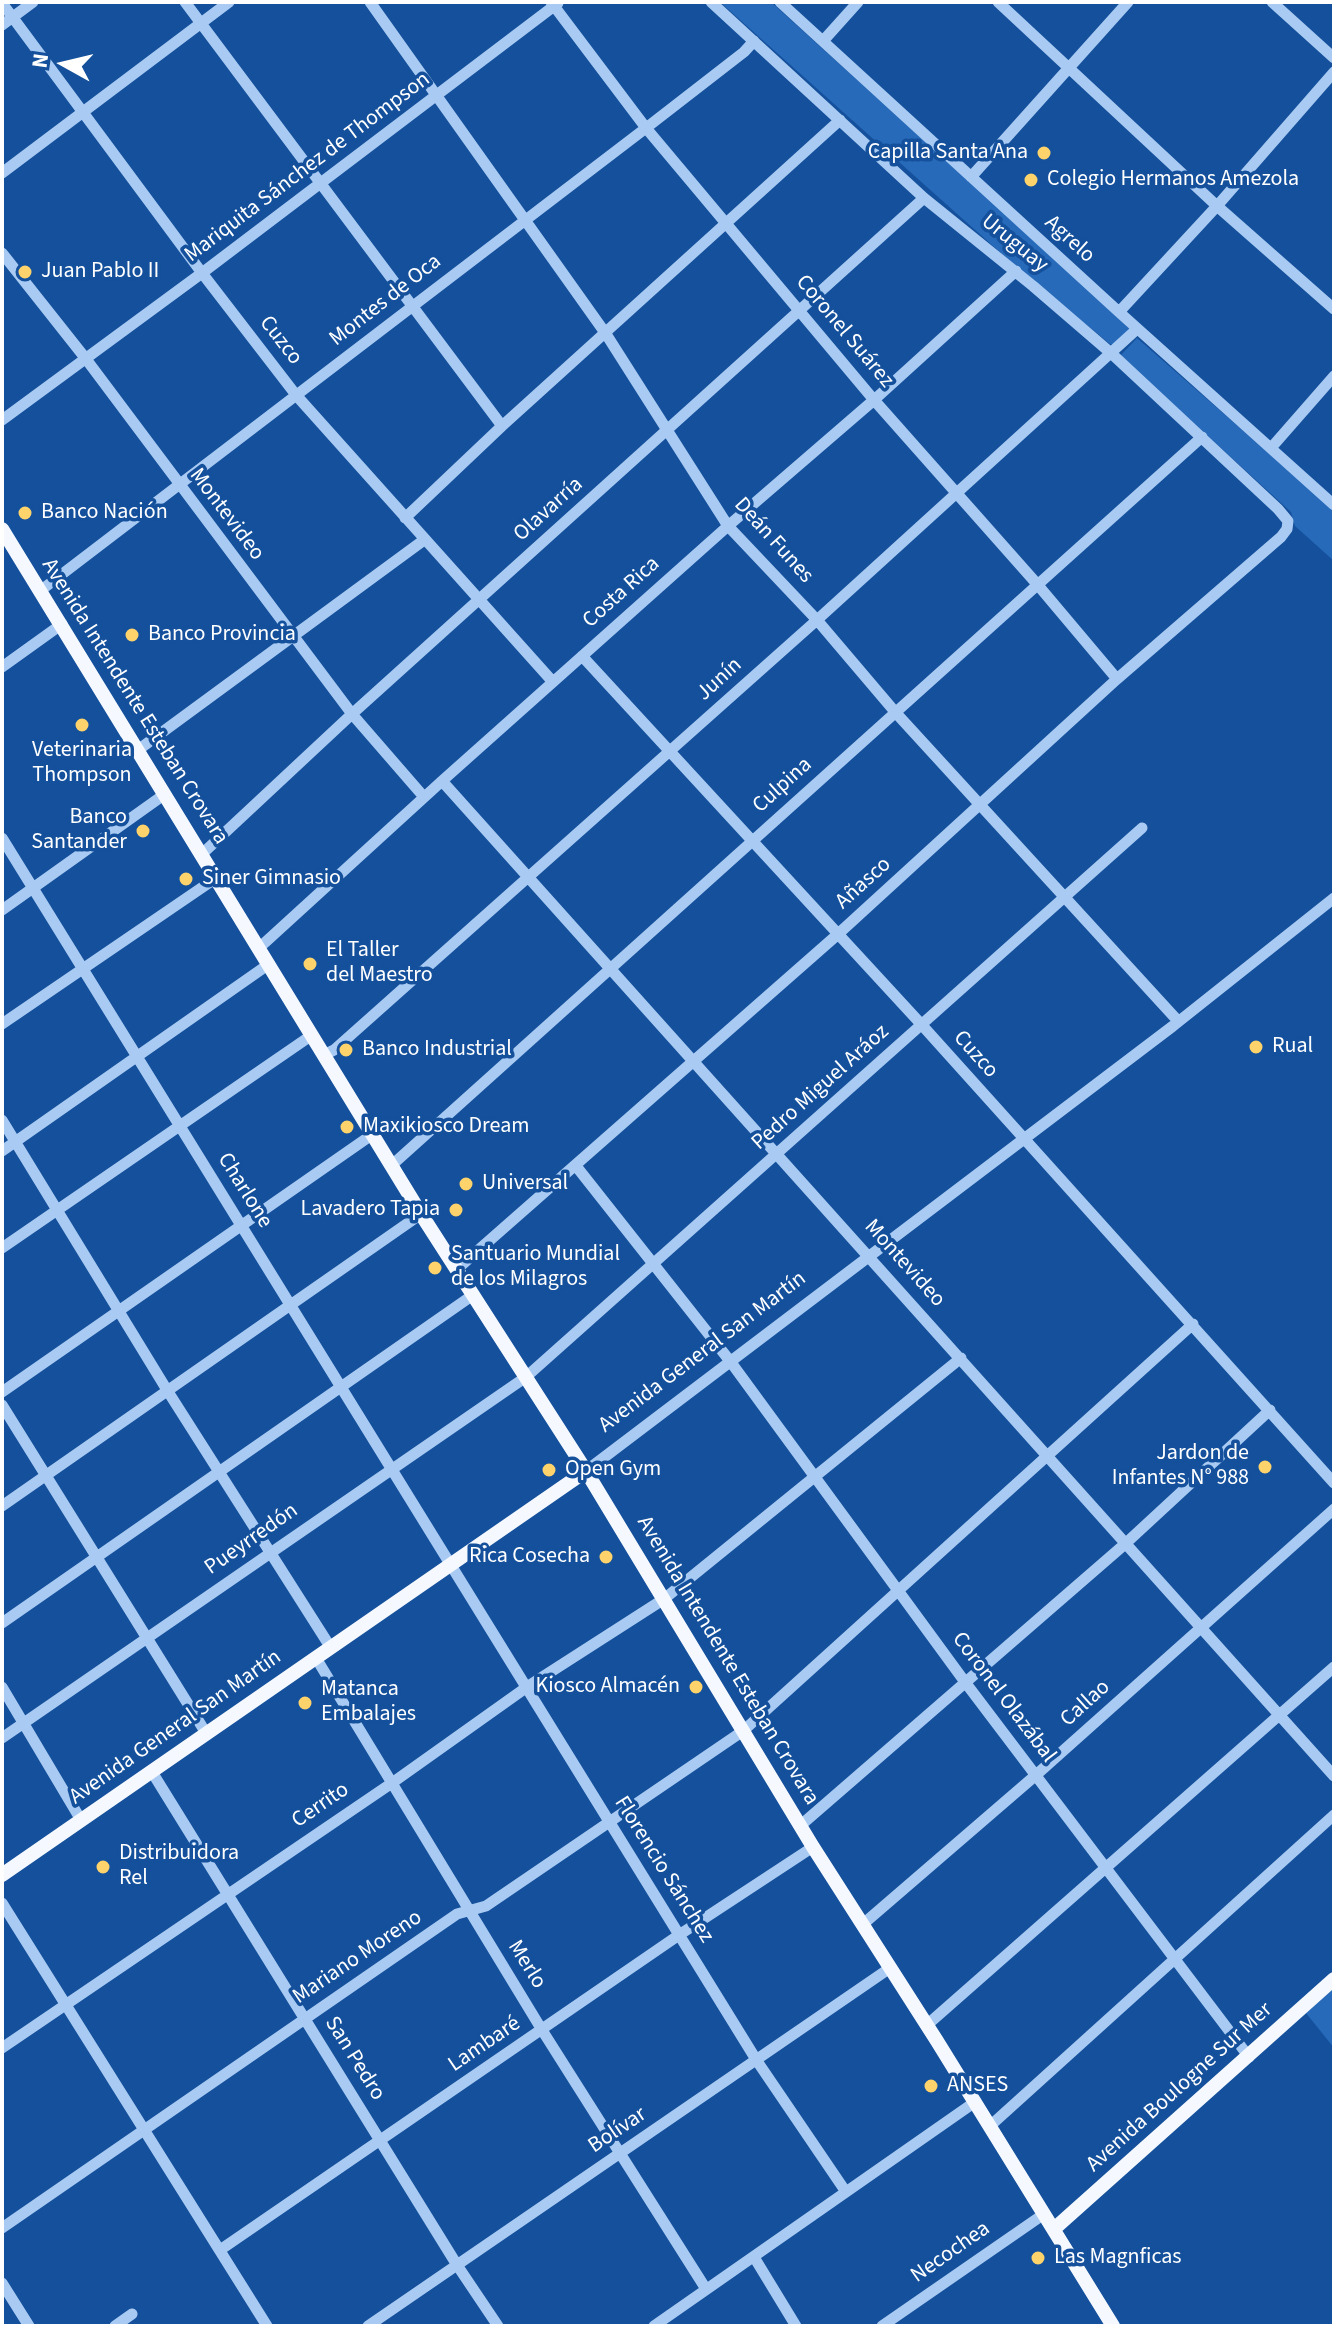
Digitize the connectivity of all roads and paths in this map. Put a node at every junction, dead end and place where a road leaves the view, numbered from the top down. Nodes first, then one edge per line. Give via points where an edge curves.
1 (33, 2) edge
2 (185, 2) edge
3 (229, 2) edge
4 (370, 2) edge
5 (711, 2) edge
6 (780, 2) edge
7 (858, 2) edge
8 (998, 2) edge
9 (1128, 2) edge
10 (1272, 2) edge
11 (2, 3) edge
12 (555, 3) edge
13 (7, 21) edge
14 (201, 23) junction
15 (754, 41) junction
16 (823, 41) junction
17 (1334, 58) edge
18 (1070, 68) junction
19 (1334, 72) edge
20 (438, 94) junction
21 (83, 113) junction
22 (840, 120) junction
23 (646, 128) junction
24 (2, 173) edge
25 (971, 177) junction
26 (321, 182) junction
27 (924, 198) junction
28 (1217, 206) junction
29 (526, 218) junction
30 (728, 222) junction
31 (2, 253) edge
32 (1016, 271) junction
33 (202, 273) junction
34 (412, 306) junction
35 (1334, 309) edge
36 (799, 310) junction
37 (1119, 312) junction
38 (1137, 329) junction
39 (606, 334) junction
40 (1112, 354) junction
41 (86, 359) junction
42 (1334, 376) edge
43 (296, 395) junction
44 (874, 400) junction
45 (2, 420) edge
46 (502, 426) junction
47 (667, 431) junction
48 (1202, 437) junction
49 (1271, 448) junction
50 (179, 485) junction
51 (957, 493) junction
52 (1334, 505) edge
53 (405, 518) junction
54 (1288, 521) joint
55 (728, 526) junction
56 (2, 529) edge
57 (424, 540) junction
58 (1037, 584) junction
59 (40, 591) junction
60 (479, 599) junction
61 (817, 620) junction
62 (62, 624) junction
63 (292, 636) junction
64 (582, 656) junction
65 (2, 667) edge
66 (1117, 679) junction
67 (553, 682) junction
68 (896, 713) junction
69 (352, 714) junction
70 (138, 750) junction
71 (670, 751) junction
72 (442, 781) junction
73 (165, 794) junction
74 (424, 797) junction
75 (982, 804) junction
76 (1142, 828) dead end
77 (2, 838) edge
78 (751, 842) junction
79 (202, 854) junction
80 (529, 877) junction
81 (216, 878) junction
82 (32, 888) junction
83 (1065, 897) junction
84 (1334, 898) edge
85 (2, 910) edge
86 (837, 935) junction
87 (259, 948) junction
88 (269, 964) junction
89 (610, 968) junction
90 (82, 969) junction
91 (1178, 1021) junction
92 (2, 1024) edge
93 (921, 1024) junction
94 (312, 1035) junction
95 (139, 1055) junction
96 (324, 1055) junction
97 (694, 1060) junction
98 (2, 1120) edge
99 (180, 1126) junction
100 (373, 1134) junction
101 (1023, 1139) junction
102 (16, 1142) junction
103 (2, 1151) edge
104 (778, 1154) junction
105 (392, 1165) junction
106 (576, 1166) junction
107 (58, 1212) junction
108 (421, 1214) junction
109 (243, 1226) junction
110 (2, 1248) edge
111 (868, 1254) junction
112 (653, 1265) junction
113 (457, 1269) junction
114 (473, 1295) junction
115 (291, 1307) junction
116 (119, 1311) junction
117 (1193, 1324) junction
118 (961, 1358) junction
119 (730, 1361) junction
120 (526, 1377) junction
121 (342, 1387) junction
122 (167, 1390) junction
123 (2, 1392) edge
124 (2, 1405) edge
125 (1270, 1410) junction
126 (1047, 1456) junction
127 (391, 1468) junction
128 (586, 1471) junction
129 (219, 1472) junction
130 (814, 1476) junction
131 (45, 1477) junction
132 (1334, 1483) edge
133 (2, 1506) edge
134 (1334, 1509) edge
135 (1125, 1544) junction
136 (269, 1553) junction
137 (96, 1558) junction
138 (451, 1565) junction
139 (898, 1589) junction
140 (664, 1599) junction
141 (2, 1623) edge
142 (1201, 1628) junction
143 (146, 1637) junction
144 (331, 1648) junction
145 (316, 1658) junction
146 (1334, 1667) edge
147 (965, 1682) junction
148 (2, 1687) edge
149 (527, 1687) junction
150 (1280, 1715) junction
151 (24, 1723) junction
152 (743, 1731) junction
153 (206, 1733) junction
154 (2, 1738) edge
155 (152, 1772) junction
156 (1036, 1775) junction
157 (1334, 1776) edge
158 (392, 1783) junction
159 (1334, 1815) edge
160 (81, 1820) junction
161 (610, 1824) junction
162 (801, 1825) junction
163 (813, 1847) junction
164 (1106, 1868) junction
165 (2, 1875) edge
166 (227, 1894) junction
167 (2, 1903) edge
168 (469, 1911) junction
169 (862, 1925) junction
170 (679, 1935) junction
171 (1174, 1960) junction
172 (890, 1968) junction
173 (1334, 1979) edge
174 (66, 2004) junction
175 (305, 2018) junction
176 (927, 2025) junction
177 (542, 2030) junction
178 (2, 2048) edge
179 (1249, 2057) junction
180 (757, 2061) junction
181 (975, 2102) junction
182 (990, 2126) junction
183 (143, 2129) junction
184 (381, 2140) junction
185 (620, 2154) junction
186 (846, 2192) junction
187 (1044, 2214) junction
188 (2, 2228) edge
189 (1054, 2229) junction
190 (220, 2250) junction
191 (754, 2257) junction
192 (457, 2265) junction
193 (2, 2283) edge
194 (706, 2289) junction
195 (132, 2314) dead end
196 (29, 2326) edge
197 (115, 2326) edge
198 (267, 2326) edge
199 (368, 2326) edge
200 (498, 2326) edge
201 (654, 2326) edge
202 (796, 2326) edge
203 (882, 2326) edge
204 (1113, 2326) edge

1 - 13 street
2 - 14 street
3 - 14 street
4 - 20 street, Deán Funes
5 - 15 street, Uruguay
6 - 16 street, Agrelo
7 - 16 street
8 - 18 street
9 - 18 street
10 - 17 street
11 - 13 street, Cuzco
12 - 20 street, Mariquita Sánchez de Thompson
12 - 23 street, Coronel Suárez
13 - 21 street, Cuzco
14 - 21 street
14 - 26 street
15 - 22 street, Uruguay
15 - 23 street, Montes de Oca
16 - 25 street, Agrelo
18 - 25 street
18 - 28 street
19 - 28 street
20 - 26 street, Mariquita Sánchez de Thompson
20 - 29 street, Deán Funes
21 - 24 street
21 - 33 street, Cuzco
22 - 27 street, Uruguay
22 - 30 street
23 - 29 street, Montes de Oca
23 - 30 street, Coronel Suárez
25 - 37 street, Agrelo
26 - 33 street, Mariquita Sánchez de Thompson
26 - 34 street
27 - 32 street, Uruguay
27 - 36 street, Olavarría
28 - 35 street
28 - 37 street
29 - 34 street, Montes de Oca
29 - 39 street, Deán Funes
30 - 36 street, Coronel Suárez
30 - 39 street
31 - 41 street, Montevideo
32 - 40 street, Uruguay
32 - 44 street, Costa Rica
33 - 41 street, Mariquita Sánchez de Thompson
33 - 43 street, Cuzco
34 - 43 street, Montes de Oca
34 - 46 street
36 - 44 street, Coronel Suárez
36 - 47 street, Olavarría
37 - 38 street, Agrelo
38 - 40 street, Junín
38 - 49 street, Agrelo
39 - 46 street
39 - 47 street, Deán Funes
40 - 48 street, Uruguay
40 - 51 street, Junín
41 - 45 street, Mariquita Sánchez de Thompson
41 - 50 street, Montevideo
42 - 49 street
43 - 50 street, Montes de Oca
43 - 53 street, Cuzco
44 - 51 street, Coronel Suárez
44 - 55 street, Costa Rica
46 - 53 street
47 - 55 street, Deán Funes
47 - 60 street, Olavarría
48 - 54 street, Uruguay
48 - 58 street, Culpina
49 - 52 street, Agrelo
50 - 59 street, Montes de Oca
50 - 63 street, Montevideo
51 - 58 street, Coronel Suárez
51 - 61 street, Junín
53 - 57 street, Cuzco
54 - 66 street, Añasco via 1281,537
55 - 61 street, Deán Funes
55 - 64 street, Costa Rica
56 - 59 main road, Avenida Intendente Esteban Crovara
57 - 60 street, Cuzco
57 - 63 street
58 - 66 street, Coronel Suárez
58 - 68 street, Culpina
59 - 62 main road, Avenida Intendente Esteban Crovara
60 - 67 street, Cuzco
60 - 69 street, Olavarría
61 - 68 street, Deán Funes
61 - 71 street, Junín
62 - 65 street
62 - 70 main road, Avenida Intendente Esteban Crovara
63 - 69 street, Montevideo
63 - 70 street
64 - 67 street, Costa Rica
64 - 71 street, Cuzco
66 - 75 street, Añasco
67 - 72 street, Costa Rica
68 - 75 street, Deán Funes
68 - 78 street, Culpina
69 - 74 street, Montevideo
69 - 79 street, Olavarría
70 - 73 main road, Avenida Intendente Esteban Crovara
71 - 78 street, Cuzco
71 - 80 street, Junín
72 - 74 street, Costa Rica
72 - 80 street, Montevideo
73 - 79 main road, Avenida Intendente Esteban Crovara
73 - 82 street
74 - 87 street, Costa Rica
75 - 83 street, Deán Funes
75 - 86 street, Añasco
76 - 83 street, Pedro Miguel Aráoz
77 - 82 street, Charlone
78 - 86 street, Cuzco
78 - 89 street, Culpina
79 - 81 main road, Avenida Intendente Esteban Crovara
80 - 89 street, Montevideo
80 - 96 street, Junín
81 - 87 main road, Avenida Intendente Esteban Crovara
81 - 90 street
82 - 85 street
82 - 90 street, Charlone
83 - 91 street, Deán Funes
83 - 93 street, Pedro Miguel Aráoz
84 - 91 street, Avenida General San Martín
86 - 93 street, Cuzco
86 - 97 street, Añasco
87 - 88 main road, Avenida Intendente Esteban Crovara
88 - 94 main road, Avenida Intendente Esteban Crovara
88 - 95 street
89 - 97 street, Montevideo
89 - 105 street, Culpina
90 - 92 street
90 - 95 street, Charlone
91 - 101 street, Avenida General San Martín
93 - 101 street, Cuzco
93 - 104 street, Pedro Miguel Aráoz
94 - 96 main road, Avenida Intendente Esteban Crovara
94 - 99 street
95 - 99 street, Charlone
95 - 102 street
96 - 100 main road, Avenida Intendente Esteban Crovara
97 - 104 street, Montevideo
97 - 106 street, Añasco
98 - 102 street
99 - 107 street
99 - 109 street, Charlone
100 - 105 main road, Avenida Intendente Esteban Crovara
100 - 109 street
101 - 111 street, Avenida General San Martín
101 - 117 street, Cuzco
102 - 103 street
102 - 107 street
104 - 111 street, Montevideo
104 - 112 street, Pedro Miguel Aráoz
105 - 108 main road, Avenida Intendente Esteban Crovara
106 - 112 street, Coronel Olazábal
106 - 113 street, Añasco
107 - 110 street
107 - 116 street
108 - 113 main road, Avenida Intendente Esteban Crovara
108 - 115 street
109 - 115 street, Charlone
109 - 116 street
111 - 118 street, Montevideo
111 - 119 street, Avenida General San Martín
112 - 119 street, Coronel Olazábal
112 - 120 street, Pedro Miguel Aráoz
113 - 114 main road, Avenida Intendente Esteban Crovara
114 - 120 main road, Avenida Intendente Esteban Crovara
114 - 121 street
115 - 121 street, Charlone
115 - 122 street
116 - 122 street
116 - 123 street
117 - 125 street, Cuzco
117 - 126 street, Mariano Moreno
118 - 126 street, Montevideo
118 - 130 street, Cerrito
119 - 128 street, Avenida General San Martín
119 - 130 street, Coronel Olazábal
120 - 127 street, Pueyrredón
120 - 128 main road, Avenida Intendente Esteban Crovara
121 - 127 street, Charlone
121 - 129 street
122 - 129 street
122 - 131 street
124 - 131 street
125 - 132 street, Cuzco
125 - 135 street
126 - 135 street, Montevideo
126 - 139 street, Mariano Moreno
127 - 136 street, Pueyrredón
127 - 138 street, Charlone
128 - 138 main road, Avenida General San Martín
128 - 140 main road, Avenida Intendente Esteban Crovara
129 - 136 street
129 - 137 street
130 - 139 street, Coronel Olazábal
130 - 140 street, Cerrito
131 - 133 street
131 - 137 street
134 - 142 street, Callao
135 - 142 street, Montevideo
135 - 147 street
136 - 143 street, Pueyrredón
136 - 144 street
137 - 141 street
137 - 143 street
138 - 144 main road, Avenida General San Martín
138 - 149 street, Florencio Sánchez
139 - 147 street, Coronel Olazábal
139 - 152 street, Mariano Moreno
140 - 149 street, Cerrito
140 - 152 main road, Avenida Intendente Esteban Crovara
142 - 150 street, Montevideo
142 - 156 street, Callao
143 - 151 street, Pueyrredón
143 - 153 street
144 - 145 main road, Avenida General San Martín
145 - 153 main road, Avenida General San Martín
145 - 158 street, Merlo
146 - 150 street
147 - 156 street, Coronel Olazábal
147 - 162 street
148 - 151 street
149 - 158 street, Cerrito
149 - 161 street, Florencio Sánchez
150 - 157 street, Montevideo
150 - 164 street
151 - 154 street, Pueyrredón
151 - 160 street
152 - 161 street, Mariano Moreno
152 - 162 main road, Avenida Intendente Esteban Crovara
153 - 155 main road, Avenida General San Martín
155 - 160 main road, Avenida General San Martín
155 - 166 street, San Pedro
156 - 164 street, Coronel Olazábal
156 - 169 street, Callao
158 - 166 street, Cerrito
158 - 168 street, Merlo
159 - 171 street
160 - 165 main road, Avenida General San Martín
161 - 168 street, Mariano Moreno via 486,1906
161 - 170 street, Florencio Sánchez
162 - 163 main road, Avenida Intendente Esteban Crovara
163 - 169 main road, Avenida Intendente Esteban Crovara
163 - 170 street, Lambaré
164 - 171 street, Coronel Olazábal
164 - 176 street
166 - 174 street, Cerrito
166 - 175 street, San Pedro
167 - 174 street
168 - 175 street, Mariano Moreno via 457,1914
168 - 177 street, Merlo
169 - 172 main road, Avenida Intendente Esteban Crovara
170 - 177 street, Lambaré
170 - 180 street, Florencio Sánchez
171 - 179 street, Coronel Olazábal
171 - 182 street
172 - 176 main road, Avenida Intendente Esteban Crovara
172 - 180 street, Bolívar
173 - 179 main road, Avenida Boulogne Sur Mer
174 - 178 street, Cerrito
174 - 183 street
175 - 183 street, Mariano Moreno
175 - 184 street, San Pedro
176 - 181 main road, Avenida Intendente Esteban Crovara
177 - 184 street, Lambaré
177 - 185 street, Merlo
179 - 189 main road, Avenida Boulogne Sur Mer
180 - 185 street, Bolívar
180 - 186 street, Florencio Sánchez
181 - 182 main road, Avenida Intendente Esteban Crovara
181 - 186 street
182 - 187 main road, Avenida Intendente Esteban Crovara
183 - 188 street, Mariano Moreno
183 - 190 street
184 - 190 street, Lambaré
184 - 192 street, San Pedro
185 - 192 street, Bolívar
185 - 194 street, Merlo
186 - 191 street
187 - 189 main road, Avenida Intendente Esteban Crovara
187 - 203 street, Necochea
189 - 204 main road, Avenida Intendente Esteban Crovara
190 - 198 street
191 - 194 street
191 - 202 street
192 - 199 street, Bolívar
192 - 200 street, San Pedro
193 - 196 street
194 - 201 street
195 - 197 street

